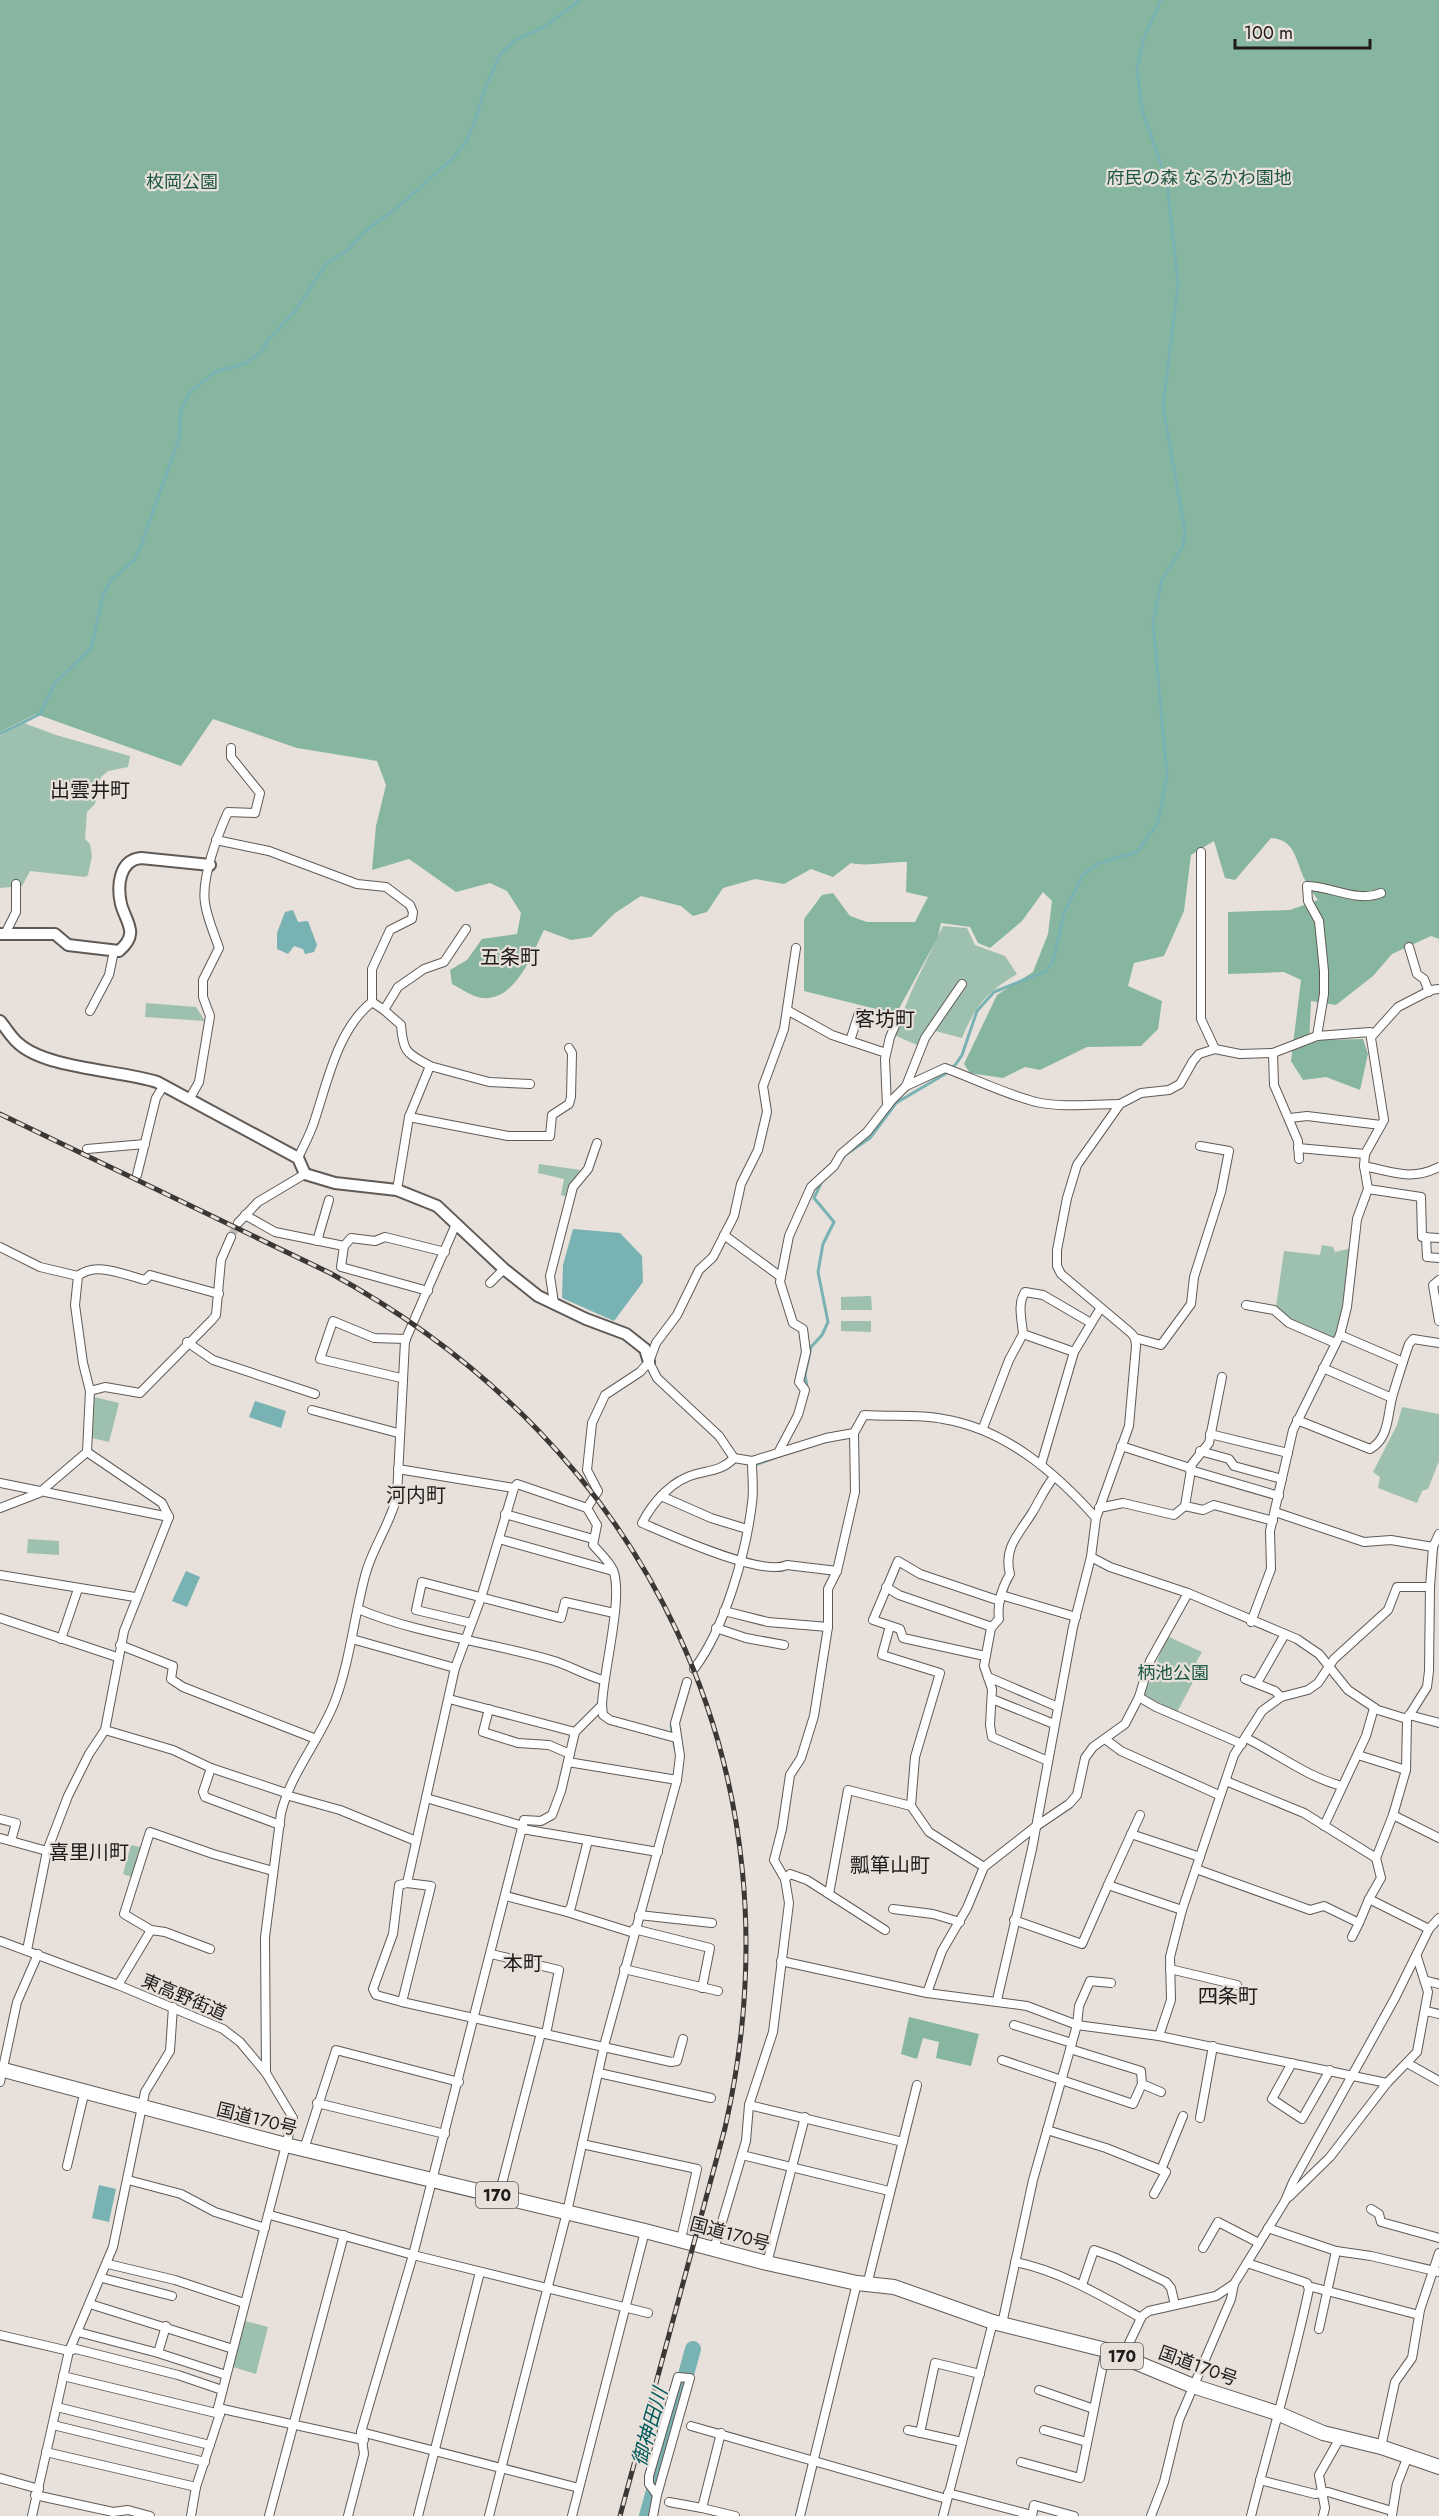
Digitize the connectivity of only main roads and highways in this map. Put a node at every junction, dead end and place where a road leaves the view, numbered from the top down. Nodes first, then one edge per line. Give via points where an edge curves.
1 (1, 2074) edge
2 (1439, 2467) edge

1 - 2 highway, 国道170号 / 170 via 85,2090 142,2109 767,2263 894,2287 998,2323 1106,2350 1193,2386 1340,2438

